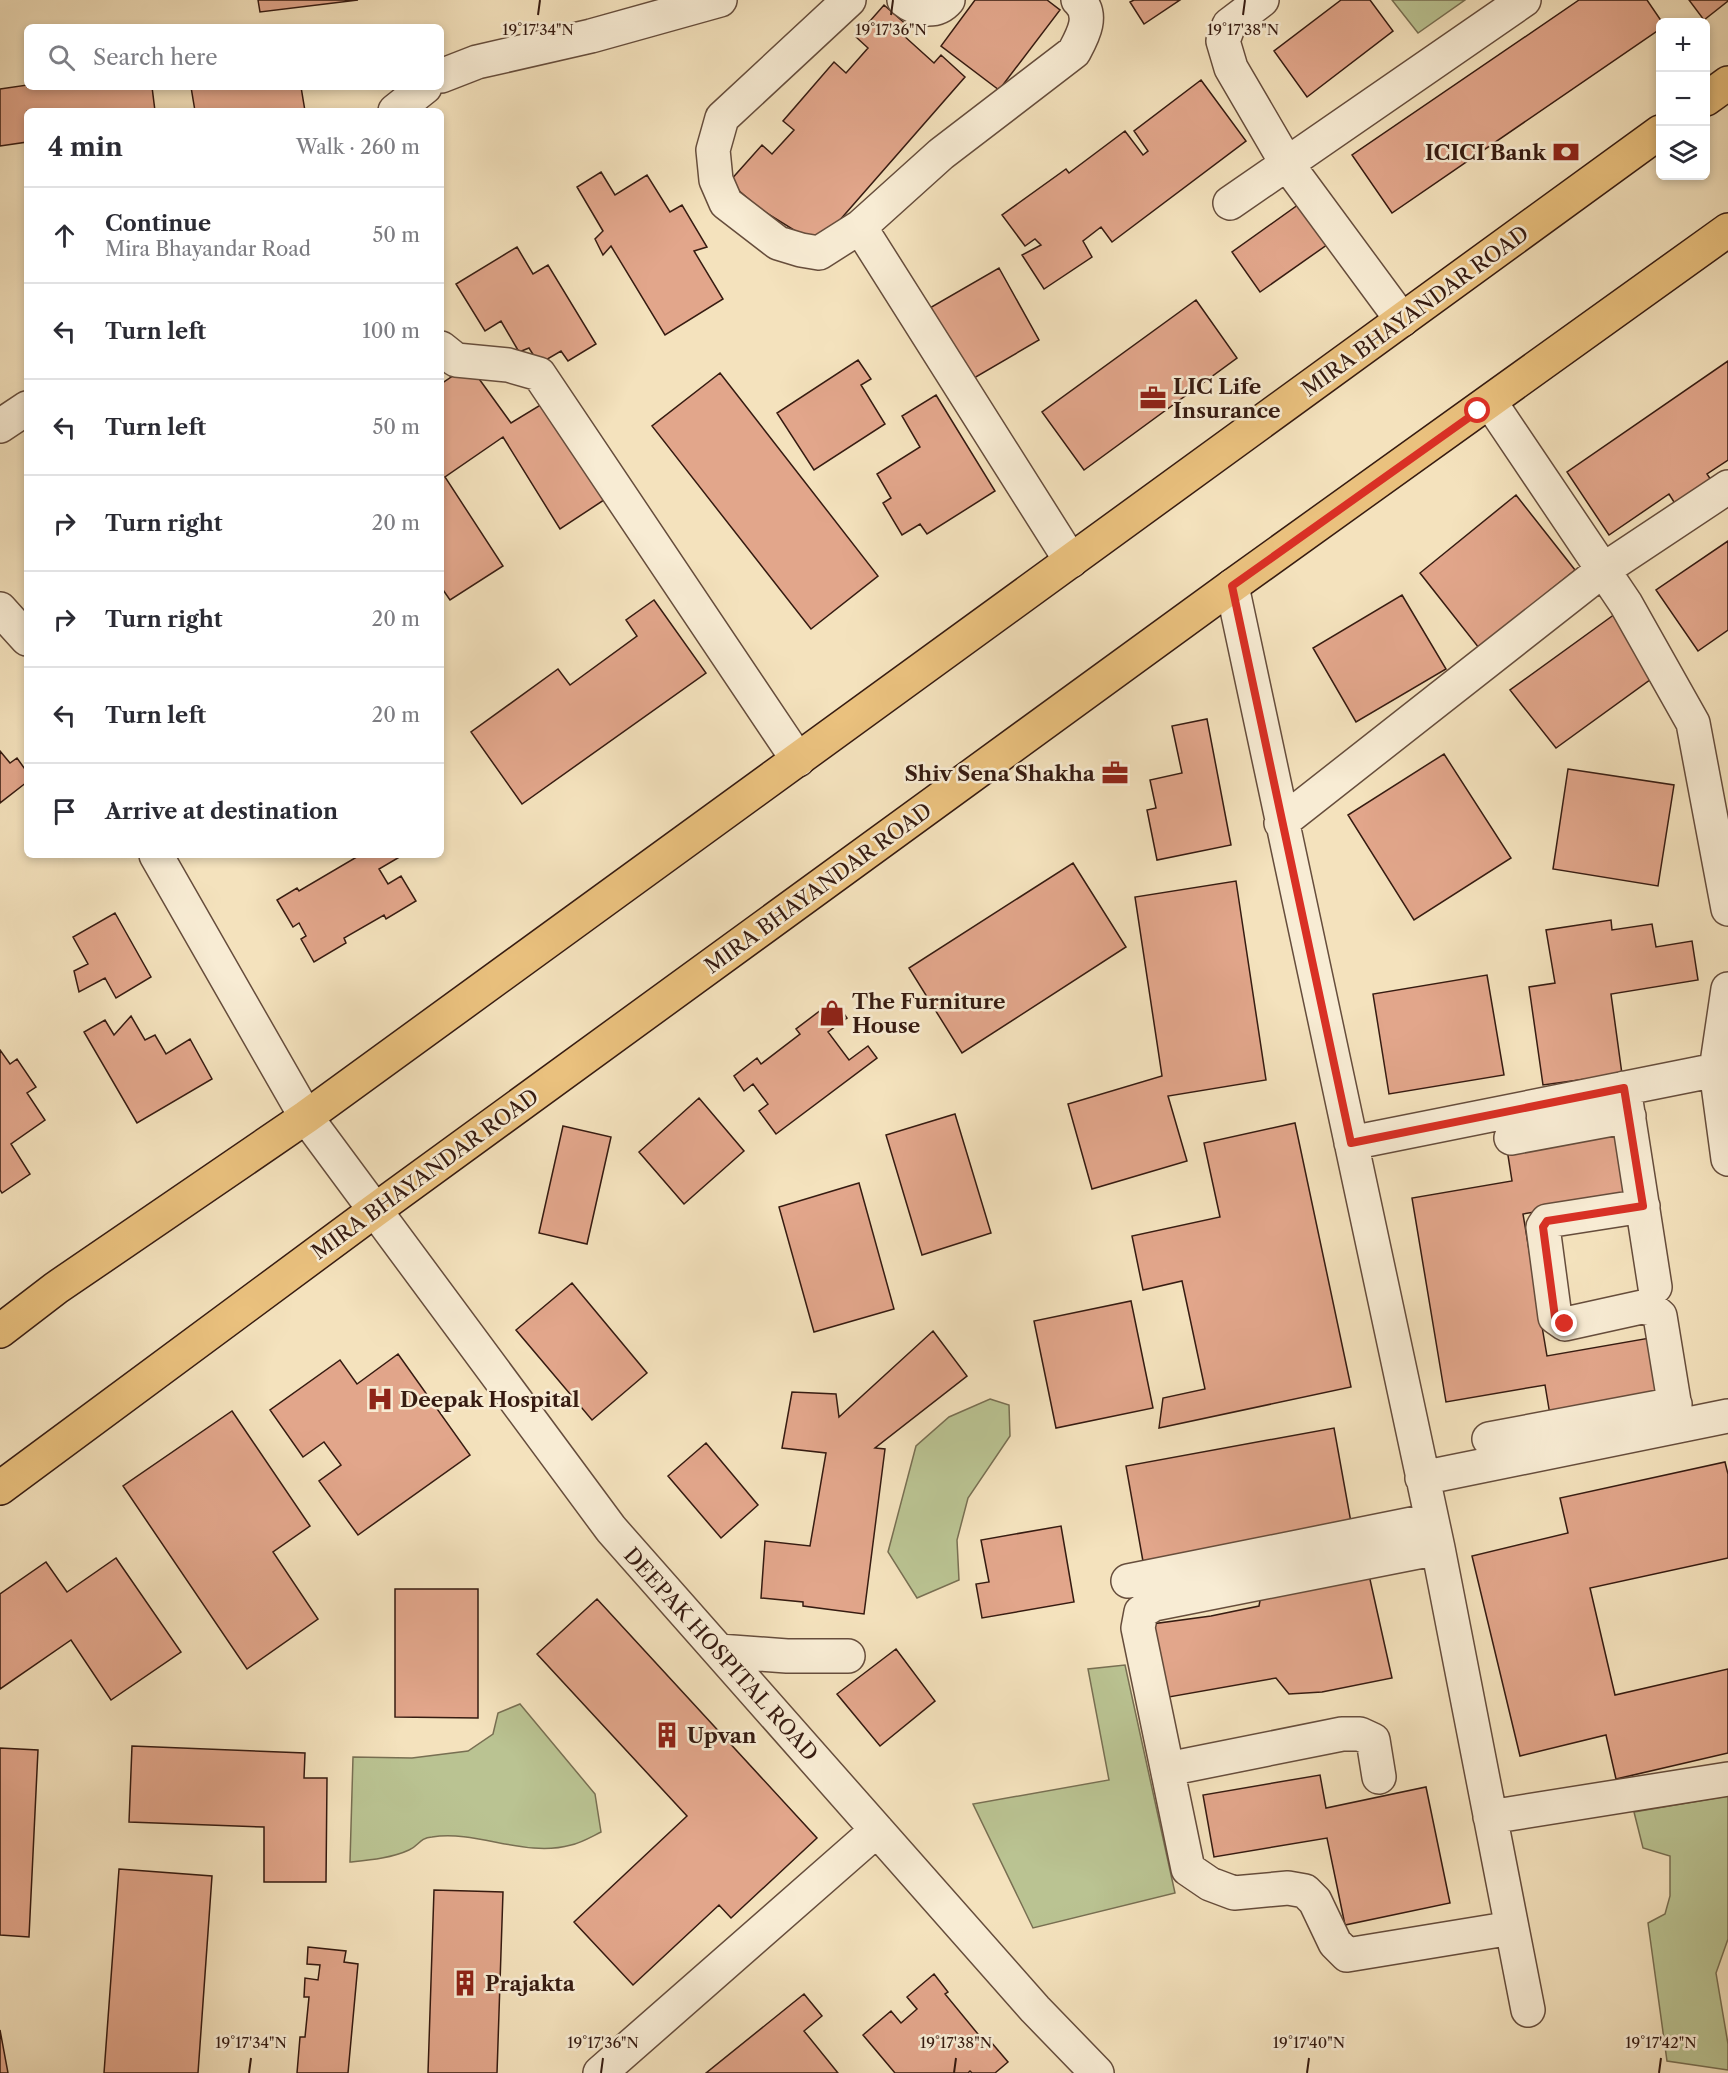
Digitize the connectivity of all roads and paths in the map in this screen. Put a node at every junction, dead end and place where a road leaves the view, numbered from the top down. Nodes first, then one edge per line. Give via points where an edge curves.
1 (720, 0) edge
2 (849, 0) edge
3 (904, 0) edge
4 (948, 0) edge
5 (1078, 0) edge
6 (1262, 0) edge
7 (1524, 0) edge
8 (444, 75) edge
9 (1728, 82) edge
10 (421, 90) edge
11 (1710, 96) edge
12 (399, 108) edge
13 (1656, 135) edge
14 (1287, 164) junction
15 (1230, 203) dead end
16 (860, 227) junction
17 (1728, 230) edge
18 (1402, 320) junction
19 (444, 350) edge
20 (1490, 402) junction
21 (24, 410) edge
22 (0, 426) edge
23 (1728, 487) edge
24 (1071, 561) junction
25 (1603, 570) junction
26 (1232, 586) junction
27 (0, 609) edge
28 (24, 636) edge
29 (798, 760) junction
30 (1281, 823) junction
31 (158, 858) edge
32 (1728, 909) edge
33 (1728, 989) edge
34 (1716, 1070) junction
35 (1626, 1102) junction
36 (306, 1117) junction
37 (1511, 1138) dead end
38 (1351, 1143) junction
39 (1728, 1159) edge
40 (1643, 1206) junction
41 (374, 1211) junction
42 (1655, 1287) dead end
43 (0, 1331) edge
44 (1676, 1415) junction
45 (1728, 1416) edge
46 (1489, 1439) dead end
47 (1422, 1478) junction
48 (0, 1488) edge
49 (1435, 1534) junction
50 (1128, 1581) dead end
51 (719, 1652) junction
52 (848, 1656) dead end
53 (1168, 1769) junction
54 (1379, 1777) dead end
55 (1728, 1779) edge
56 (1490, 1817) junction
57 (877, 1830) junction
58 (1512, 1928) junction
59 (1528, 2010) dead end
60 (600, 2073) edge
61 (1097, 2073) edge

1 - 8 street via 477,62
2 - 16 street via 722,118 713,150 716,180 726,203 778,243 819,253
3 - 4 street via 925,10
5 - 16 street via 1087,20 1074,52 941,154
6 - 14 street via 1229,25 1222,41 1231,68
7 - 14 street
9 - 11 main road
10 - 12 street
13 - 18 main road, MIRA BHAYANDAR ROAD
14 - 15 street
14 - 18 street
16 - 24 street
17 - 20 main road, MIRA BHAYANDAR ROAD
18 - 24 main road, MIRA BHAYANDAR ROAD
19 - 29 street via 456,360 508,364 539,374
20 - 25 street
20 - 26 main road, MIRA BHAYANDAR ROAD
21 - 22 street
23 - 25 street
24 - 29 main road, MIRA BHAYANDAR ROAD
25 - 30 street
25 - 32 street via 1694,723
26 - 30 street
26 - 41 main road, MIRA BHAYANDAR ROAD
27 - 28 street
29 - 36 main road, MIRA BHAYANDAR ROAD
30 - 38 street
31 - 36 street, DEEPAK HOSPITAL ROAD
33 - 34 street
34 - 35 street
34 - 39 street
35 - 37 street
35 - 38 street
35 - 40 street
36 - 41 street, DEEPAK HOSPITAL ROAD
36 - 43 main road, MIRA BHAYANDAR ROAD via 56,1288
38 - 47 street
40 - 42 street
40 - 44 street via 1547,1221 1543,1227 1555,1317 1565,1324 1642,1307 1652,1309 1660,1316
41 - 48 main road, MIRA BHAYANDAR ROAD
41 - 51 street, DEEPAK HOSPITAL ROAD via 611,1529
44 - 45 street
44 - 46 street
44 - 47 street
47 - 49 street
49 - 50 street
49 - 53 street via 1154,1604 1141,1612 1138,1628
49 - 56 street
51 - 52 street
51 - 57 street, DEEPAK HOSPITAL ROAD
53 - 54 street via 1342,1734 1360,1734 1373,1740
53 - 58 street via 1188,1869 1210,1884 1234,1893 1288,1888 1305,1891 1315,1901 1335,1943 1347,1955
55 - 56 street
56 - 58 street
57 - 60 street
57 - 61 street, DEEPAK HOSPITAL ROAD via 1035,2009
58 - 59 street

